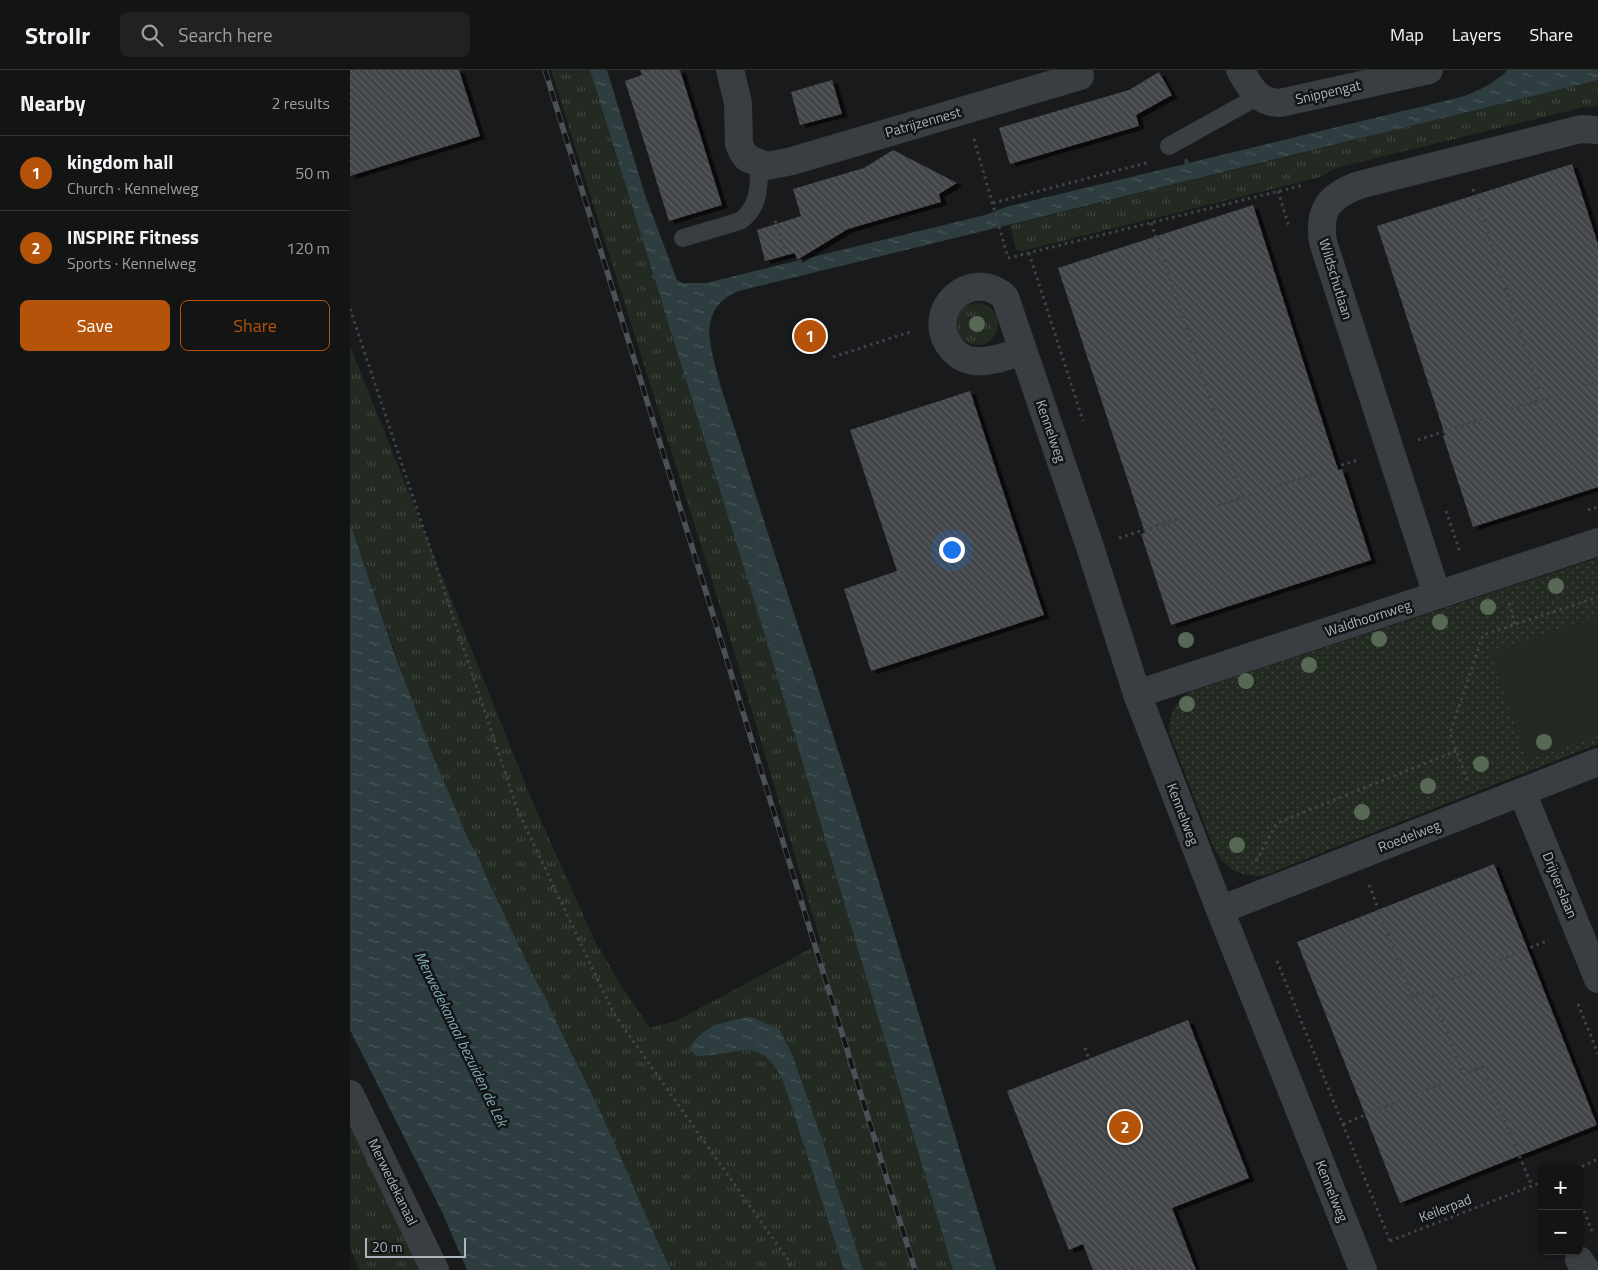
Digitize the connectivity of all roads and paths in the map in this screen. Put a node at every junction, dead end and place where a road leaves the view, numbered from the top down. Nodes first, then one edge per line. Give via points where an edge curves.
1 (730, 70) edge
2 (1076, 70) edge
3 (1240, 70) edge
4 (1429, 70) edge
5 (1257, 96) junction
6 (965, 110) junction
7 (1598, 130) edge
8 (1170, 146) joint
9 (1463, 159) junction
10 (759, 164) junction
11 (1336, 197) junction
12 (993, 203) junction
13 (1151, 223) junction
14 (683, 238) dead end
15 (1007, 252) dead end
16 (1008, 258) dead end
17 (350, 309) edge
18 (915, 331) dead end
19 (1023, 351) dead end
20 (833, 357) dead end
21 (1598, 381) edge
22 (1542, 399) junction
23 (1390, 449) junction
24 (1243, 498) junction
25 (1598, 542) edge
26 (1090, 548) junction
27 (1437, 595) junction
28 (1598, 596) edge
29 (1137, 694) junction
30 (1456, 751) junction
31 (1598, 762) edge
32 (1522, 792) junction
33 (1478, 809) junction
34 (1369, 885) dead end
35 (1250, 898) junction
36 (1220, 910) junction
37 (1552, 939) dead end
38 (1274, 954) dead end
39 (1598, 979) edge
40 (1431, 989) junction
41 (1085, 1048) dead end
42 (1089, 1058) dead end
43 (1463, 1075) junction
44 (350, 1094) edge
45 (1343, 1124) junction
46 (1598, 1159) edge
47 (1583, 1166) edge
48 (1538, 1184) edge
49 (1532, 1186) junction
50 (1581, 1210) edge
51 (1390, 1241) junction
52 (1587, 1256) edge
53 (1360, 1262) edge
54 (435, 1270) edge
55 (792, 1270) edge

1 - 10 street via 738,103 739,144 748,158
2 - 6 street, Patrijzennest via 1080,76
3 - 5 street
4 - 5 street, Snippengat via 1280,103
5 - 8 lane
6 - 10 street, Patrijzennest via 776,165
6 - 12 path
7 - 9 street, Wildschutlaan via 1581,129
8 - 12 path via 1152,162
9 - 11 street, Wildschutlaan via 1359,185
9 - 22 path
10 - 14 lane via 757,199 748,216
11 - 13 path via 1318,182
11 - 23 street, Wildschutlaan via 1322,219 1323,242
12 - 15 path
13 - 16 path
13 - 24 path
17 - 55 path via 518,811 614,1014
18 - 20 path
19 - 26 street, Kennelweg
21 - 22 path
22 - 23 path
23 - 24 path
23 - 27 street, Wildschutlaan
24 - 26 path
25 - 27 street, Waldhoornweg
26 - 29 street, Kennelweg
27 - 29 street, Waldhoornweg
28 - 30 path via 1483,636 1450,733
29 - 36 street, Kennelweg
30 - 33 path
30 - 35 path via 1277,823 1252,868
31 - 32 street, Roedelweg
32 - 33 street, Roedelweg
32 - 39 street, Drijverslaan
33 - 35 street, Roedelweg
34 - 40 path via 1412,996
35 - 36 street, Roedelweg
36 - 53 street, Kennelweg
37 - 40 path
38 - 45 path
40 - 43 path
41 - 42 path
43 - 45 path
43 - 49 path via 1482,1067
44 - 54 street, Merwedekanaal
45 - 51 path
46 - 47 path
48 - 49 path, Keilerpad
49 - 51 path, Keilerpad
50 - 52 path
51 - 53 path, Keilerpad

